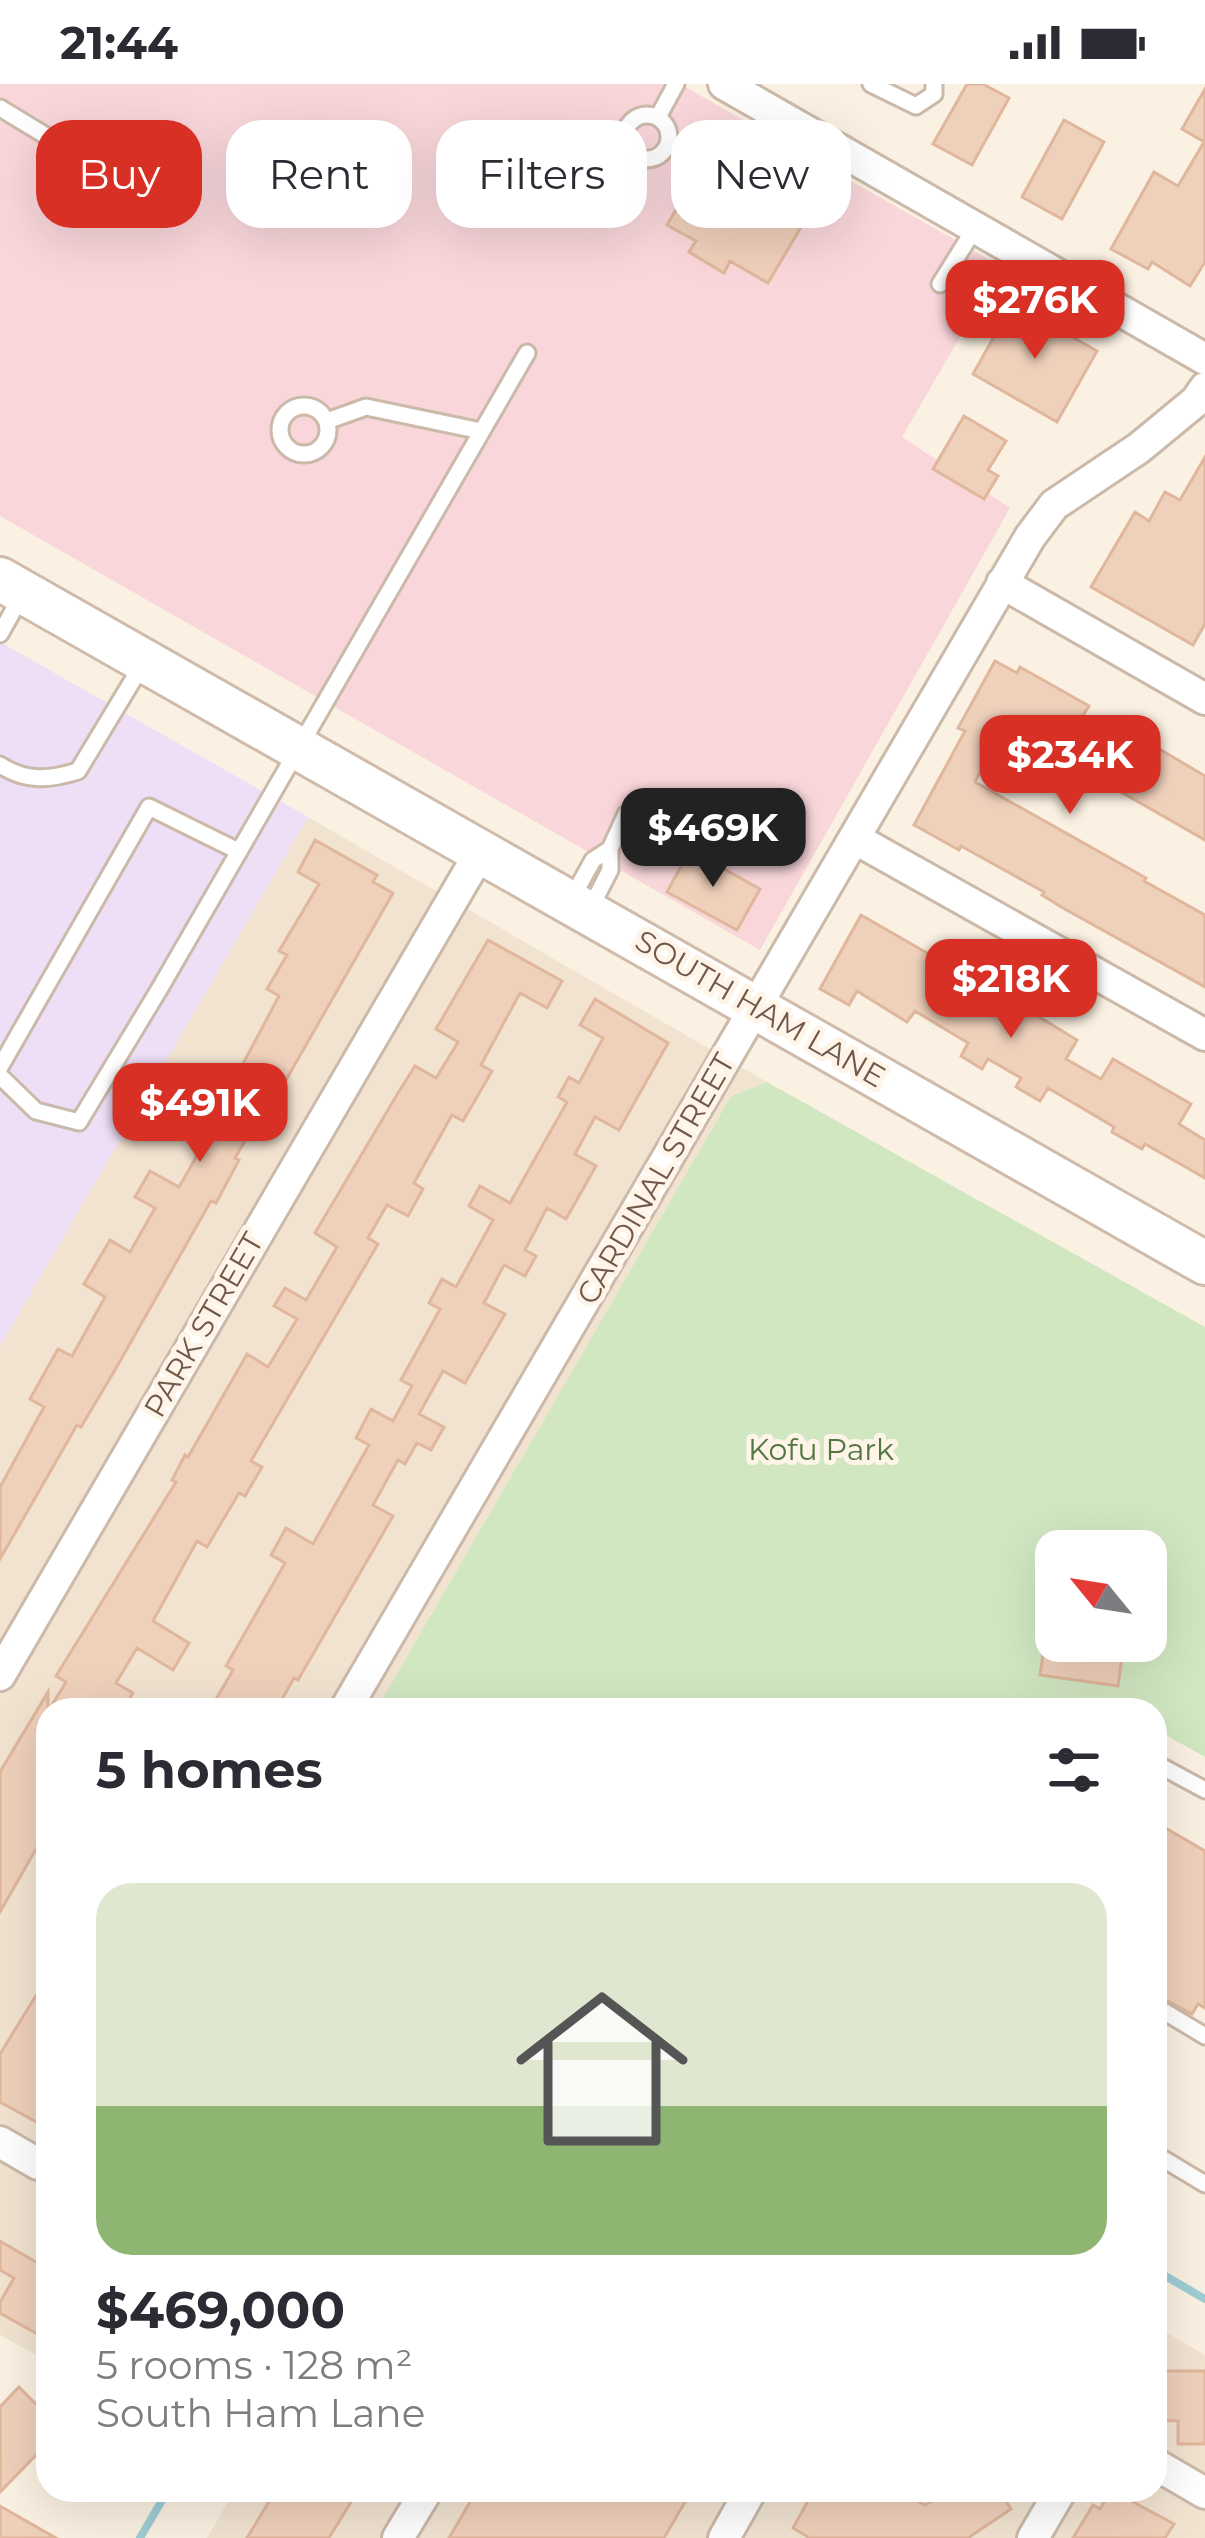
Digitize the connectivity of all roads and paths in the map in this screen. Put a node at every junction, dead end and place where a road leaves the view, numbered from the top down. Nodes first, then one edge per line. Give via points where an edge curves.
1 (676, 84) edge
2 (724, 84) edge
3 (871, 84) edge
4 (934, 84) edge
5 (0, 108) edge
6 (658, 117) junction
7 (36, 130) edge
8 (975, 228) junction
9 (940, 284) dead end
10 (526, 353) dead end
11 (1205, 359) edge
12 (1205, 388) edge
13 (327, 422) junction
14 (482, 431) junction
15 (1002, 583) junction
16 (12, 586) edge
17 (0, 634) edge
18 (145, 661) junction
19 (1205, 699) edge
20 (296, 746) junction
21 (0, 765) edge
22 (626, 814) dead end
23 (854, 838) junction
24 (238, 850) junction
25 (481, 851) junction
26 (579, 906) junction
27 (757, 1007) junction
28 (1205, 1036) edge
29 (0, 1066) edge
30 (0, 1076) edge
31 (1205, 1263) edge
32 (0, 1675) edge
33 (353, 1698) edge
34 (1167, 1769) edge
35 (1205, 1790) edge
36 (1167, 2013) edge
37 (1205, 2036) edge
38 (0, 2143) edge
39 (1167, 2161) edge
40 (36, 2163) edge
41 (1205, 2184) edge
42 (1167, 2471) edge
43 (1205, 2492) edge
44 (420, 2502) edge
45 (744, 2502) edge
46 (1054, 2502) edge
47 (398, 2538) edge
48 (724, 2538) edge
49 (1034, 2538) edge

1 - 6 lane
2 - 8 street
3 - 4 lane via 916,106 934,94
5 - 7 lane
6 - 6 lane via 667,148 631,164 627,126 640,115
8 - 9 lane
8 - 11 street
10 - 14 lane
12 - 15 street, CARDINAL STREET via 1139,448 1054,505
13 - 13 lane via 296,407 282,420 286,447 313,453 326,440
13 - 14 lane via 366,407
14 - 20 lane
15 - 19 street
15 - 23 street, CARDINAL STREET
16 - 17 lane
16 - 18 main road, SOUTH HAM LANE
18 - 20 main road, SOUTH HAM LANE
18 - 21 lane via 78,771 47,780
20 - 24 lane
20 - 25 main road, SOUTH HAM LANE
22 - 26 lane via 610,849 593,860
23 - 27 street, CARDINAL STREET
23 - 28 street
24 - 29 lane via 149,807
24 - 30 lane via 79,1122 36,1111
25 - 26 main road, SOUTH HAM LANE
25 - 32 street, PARK STREET
26 - 27 main road, SOUTH HAM LANE
27 - 31 main road, SOUTH HAM LANE
27 - 33 street, CARDINAL STREET
34 - 35 lane
36 - 37 lane
38 - 40 street
39 - 41 lane
42 - 43 street
44 - 47 street
45 - 48 street
46 - 49 street

